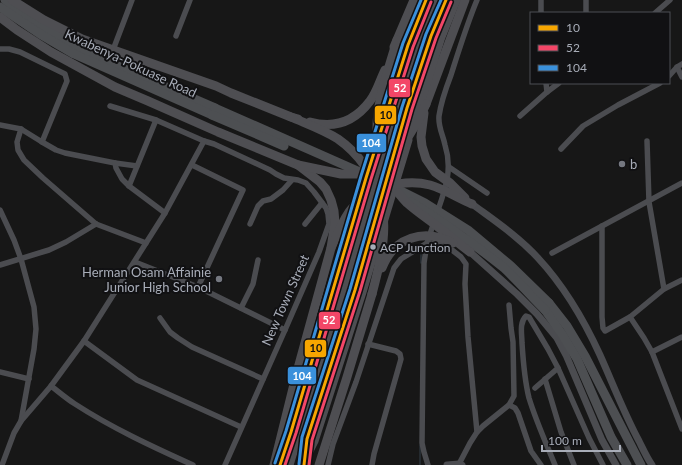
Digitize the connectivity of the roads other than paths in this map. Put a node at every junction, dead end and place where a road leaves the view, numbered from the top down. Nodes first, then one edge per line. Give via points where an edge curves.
1 (5, 0) edge
2 (12, 0) edge
3 (132, 0) edge
4 (190, 0) edge
5 (414, 0) edge
6 (426, 0) edge
7 (435, 0) edge
8 (446, 0) edge
9 (456, 0) edge
10 (465, 0) edge
11 (477, 0) edge
12 (541, 0) edge
13 (586, 0) edge
14 (670, 0) edge
15 (0, 6) edge
16 (541, 12) edge
17 (586, 12) edge
18 (656, 12) edge
19 (0, 17) edge
20 (176, 36) dead end
21 (397, 40) junction
22 (0, 49) edge
23 (113, 50) junction
24 (679, 66) edge
25 (670, 75) edge
26 (682, 77) edge
27 (546, 84) edge
28 (558, 84) edge
29 (658, 84) edge
30 (547, 92) junction
31 (426, 104) junction
32 (110, 106) dead end
33 (213, 112) junction
34 (520, 116) dead end
35 (291, 117) junction
36 (156, 120) junction
37 (0, 125) edge
38 (21, 129) junction
39 (204, 141) junction
40 (647, 141) dead end
41 (42, 142) junction
42 (561, 149) dead end
43 (115, 163) junction
44 (192, 165) junction
45 (298, 165) junction
46 (137, 166) junction
47 (449, 167) junction
48 (292, 180) junction
49 (682, 183) edge
50 (129, 186) junction
51 (487, 194) dead end
52 (649, 202) junction
53 (322, 203) junction
54 (472, 204) junction
55 (0, 210) edge
56 (165, 214) junction
57 (96, 224) junction
58 (250, 224) dead end
59 (305, 224) dead end
60 (602, 226) junction
61 (146, 243) junction
62 (427, 243) junction
63 (331, 248) junction
64 (470, 252) junction
65 (552, 253) dead end
66 (22, 259) junction
67 (258, 260) dead end
68 (134, 262) junction
69 (0, 265) edge
70 (682, 280) edge
71 (198, 287) junction
72 (664, 289) junction
73 (372, 294) junction
74 (509, 305) dead end
75 (547, 306) junction
76 (241, 308) junction
77 (630, 317) junction
78 (160, 318) dead end
79 (285, 330) junction
80 (681, 339) edge
81 (84, 341) junction
82 (522, 341) junction
83 (513, 342) junction
84 (368, 344) junction
85 (652, 352) junction
86 (558, 368) junction
87 (0, 372) edge
88 (30, 378) junction
89 (263, 379) junction
90 (545, 379) junction
91 (51, 386) junction
92 (535, 388) dead end
93 (509, 405) junction
94 (21, 421) junction
95 (241, 427) junction
96 (682, 429) edge
97 (477, 432) junction
98 (304, 462) edge
99 (460, 464) edge
100 (2, 465) edge
101 (193, 465) edge
102 (225, 465) edge
103 (274, 465) edge
104 (280, 465) edge
105 (289, 465) edge
106 (319, 465) edge
107 (328, 465) edge
108 (372, 465) edge
109 (428, 465) edge
110 (447, 465) edge
111 (541, 465) edge
112 (555, 465) edge
113 (574, 465) edge
114 (603, 465) edge
115 (616, 465) edge
116 (627, 465) edge
117 (641, 465) edge
118 (652, 465) edge

1 - 33 main road, Kwabenya-Pokuase Road via 31,20 78,48
2 - 23 highway via 59,28
3 - 23 street
4 - 20 street
5 - 21 highway
6 - 104 highway via 405,53
7 - 105 highway via 422,32
8 - 98 highway via 407,108 355,290 307,439
9 - 98 highway via 417,110 314,441
10 - 31 highway
11 - 47 street via 441,105 439,128
12 - 16 street
13 - 17 street
14 - 18 street
15 - 33 main road, Kwabenya-Pokuase Road via 74,54
19 - 45 highway via 51,52 115,87
21 - 35 highway, bridge via 371,100 360,113 344,122 327,125
21 - 64 highway, bridge via 381,96 377,121 378,145 386,171 406,202
22 - 41 street via 20,52 65,74 67,81
23 - 35 highway via 216,86
24 - 25 street
24 - 26 street
27 - 30 street
28 - 30 street
29 - 42 street via 583,126
30 - 34 street
31 - 45 highway, bridge via 402,147 382,165 358,174 342,174
31 - 54 highway, bridge via 421,137 426,160 435,172
32 - 36 street, New Town Street
33 - 75 main road, bridge via 411,202 472,243
35 - 73 highway, bridge via 339,140 360,160 373,178 382,205 384,234
36 - 39 street, New Town Street
36 - 46 street
37 - 38 street
38 - 41 street
38 - 57 street via 17,142 24,160
39 - 44 street
39 - 48 street, New Town Street
40 - 52 street
41 - 43 street via 65,153
43 - 46 street
43 - 50 street via 122,179
44 - 56 street
44 - 71 street via 243,190
45 - 63 highway, bridge via 320,182 331,200 335,223
46 - 50 street
47 - 51 street
47 - 62 street via 446,186
48 - 53 street, New Town Street via 306,183
48 - 58 street via 283,190 258,206
49 - 52 street
50 - 56 street
52 - 60 street
52 - 72 street
53 - 59 street
53 - 79 street, New Town Street via 328,214 329,224
54 - 63 highway, bridge via 429,185 401,183 375,192 356,204 348,213
54 - 118 street via 501,225 552,274 583,321 631,427
55 - 66 street
56 - 61 street
57 - 61 street
57 - 66 street via 66,242
60 - 65 street
60 - 77 street via 603,328 605,331
61 - 68 street
62 - 84 street via 401,259 394,268
62 - 97 street via 438,244 452,250 466,264 468,337
62 - 109 street via 424,263 422,443
63 - 103 highway
64 - 73 highway, bridge via 434,236 411,238 402,242 385,260
64 - 115 street via 517,294 557,338 602,440
66 - 69 street
66 - 88 street via 34,307 36,329
67 - 76 street via 253,284
68 - 71 street
68 - 81 street
70 - 72 street
71 - 76 street
72 - 77 street
73 - 106 highway
74 - 83 street
75 - 116 main road via 576,359
75 - 117 main road via 567,326 585,356
76 - 79 street
77 - 85 street
78 - 89 street via 178,338
79 - 89 street, New Town Street
80 - 85 street
81 - 91 street
81 - 95 street via 138,380
82 - 83 street
82 - 86 street via 521,328 526,316 529,317
82 - 112 street via 529,396
83 - 93 street via 515,392
84 - 107 street
84 - 108 street via 396,351 401,359
85 - 96 street
86 - 90 street
86 - 114 street
87 - 88 street
88 - 94 street
89 - 95 street, New Town Street
90 - 92 street
90 - 113 street
91 - 94 street
91 - 101 street via 102,421
93 - 97 street
93 - 111 street via 518,413 531,451
94 - 100 street
95 - 102 street, New Town Street
97 - 99 street
99 - 110 street

